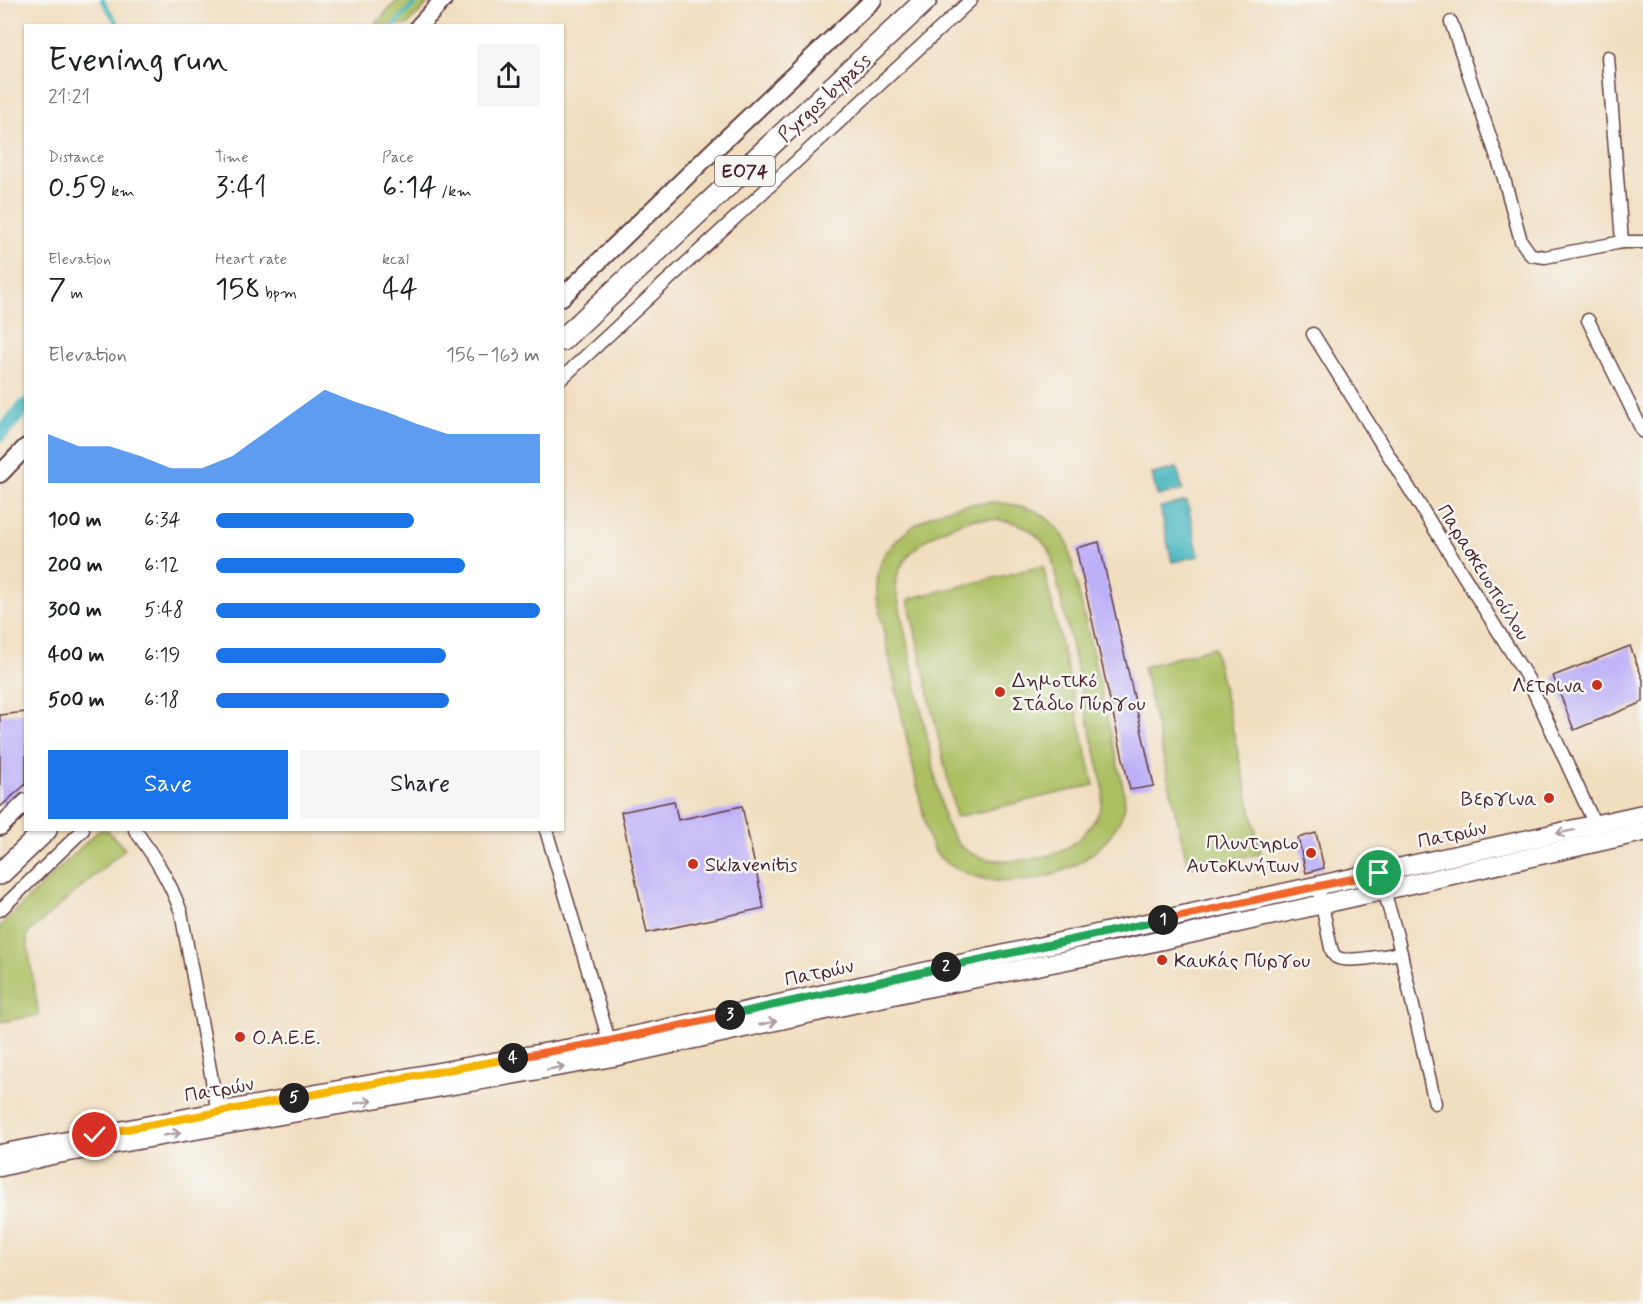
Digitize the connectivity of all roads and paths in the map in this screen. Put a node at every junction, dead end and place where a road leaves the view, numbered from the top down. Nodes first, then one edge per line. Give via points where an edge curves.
1 (443, 0) edge
2 (873, 0) edge
3 (926, 0) edge
4 (970, 0) edge
5 (1451, 22) dead end
6 (421, 24) edge
7 (1608, 57) dead end
8 (1623, 242) junction
9 (1643, 242) edge
10 (564, 295) edge
11 (1588, 320) dead end
12 (1313, 334) dead end
13 (564, 338) edge
14 (564, 376) edge
15 (1643, 432) edge
16 (24, 449) edge
17 (0, 474) edge
18 (24, 804) edge
19 (1643, 814) edge
20 (0, 826) edge
21 (45, 831) edge
22 (82, 831) edge
23 (136, 831) edge
24 (546, 831) edge
25 (1643, 832) edge
26 (1599, 833) junction
27 (1379, 873) junction
28 (0, 874) edge
29 (1318, 886) junction
30 (1385, 891) junction
31 (1322, 904) junction
32 (0, 909) edge
33 (1401, 953) junction
34 (836, 1000) junction
35 (611, 1049) junction
36 (1435, 1103) dead end
37 (219, 1119) junction
38 (0, 1154) edge
39 (25, 1155) junction
40 (0, 1167) edge

1 - 6 street
2 - 10 street
3 - 13 highway, Pyrgos bypass / ΕΟ74
4 - 14 street
5 - 8 street via 1525,250 1545,257
7 - 8 street
8 - 9 street
11 - 15 street
12 - 26 street, Παρασκευοπούλου via 1528,679
16 - 17 street
18 - 20 street
19 - 26 main road, Πατρών
21 - 28 highway
22 - 32 street
23 - 37 street via 165,874 181,912
24 - 35 street
25 - 26 main road, Πατρών
26 -> 27 main road, Πατρών
26 - 30 main road, Πατρών
27 - 29 main road, Πατρών
27 - 30 street
29 - 31 street
29 - 34 main road, Πατρών
30 - 31 main road, Πατρών
30 - 33 street
31 - 33 street via 1331,948 1338,958
31 - 34 main road, Πατρών via 1127,948
33 - 36 street
34 - 35 main road, Πατρών
35 - 37 main road, Πατρών
37 - 39 main road, Πατρών
38 - 39 main road, Πατρών
39 - 40 main road, Πατρών

